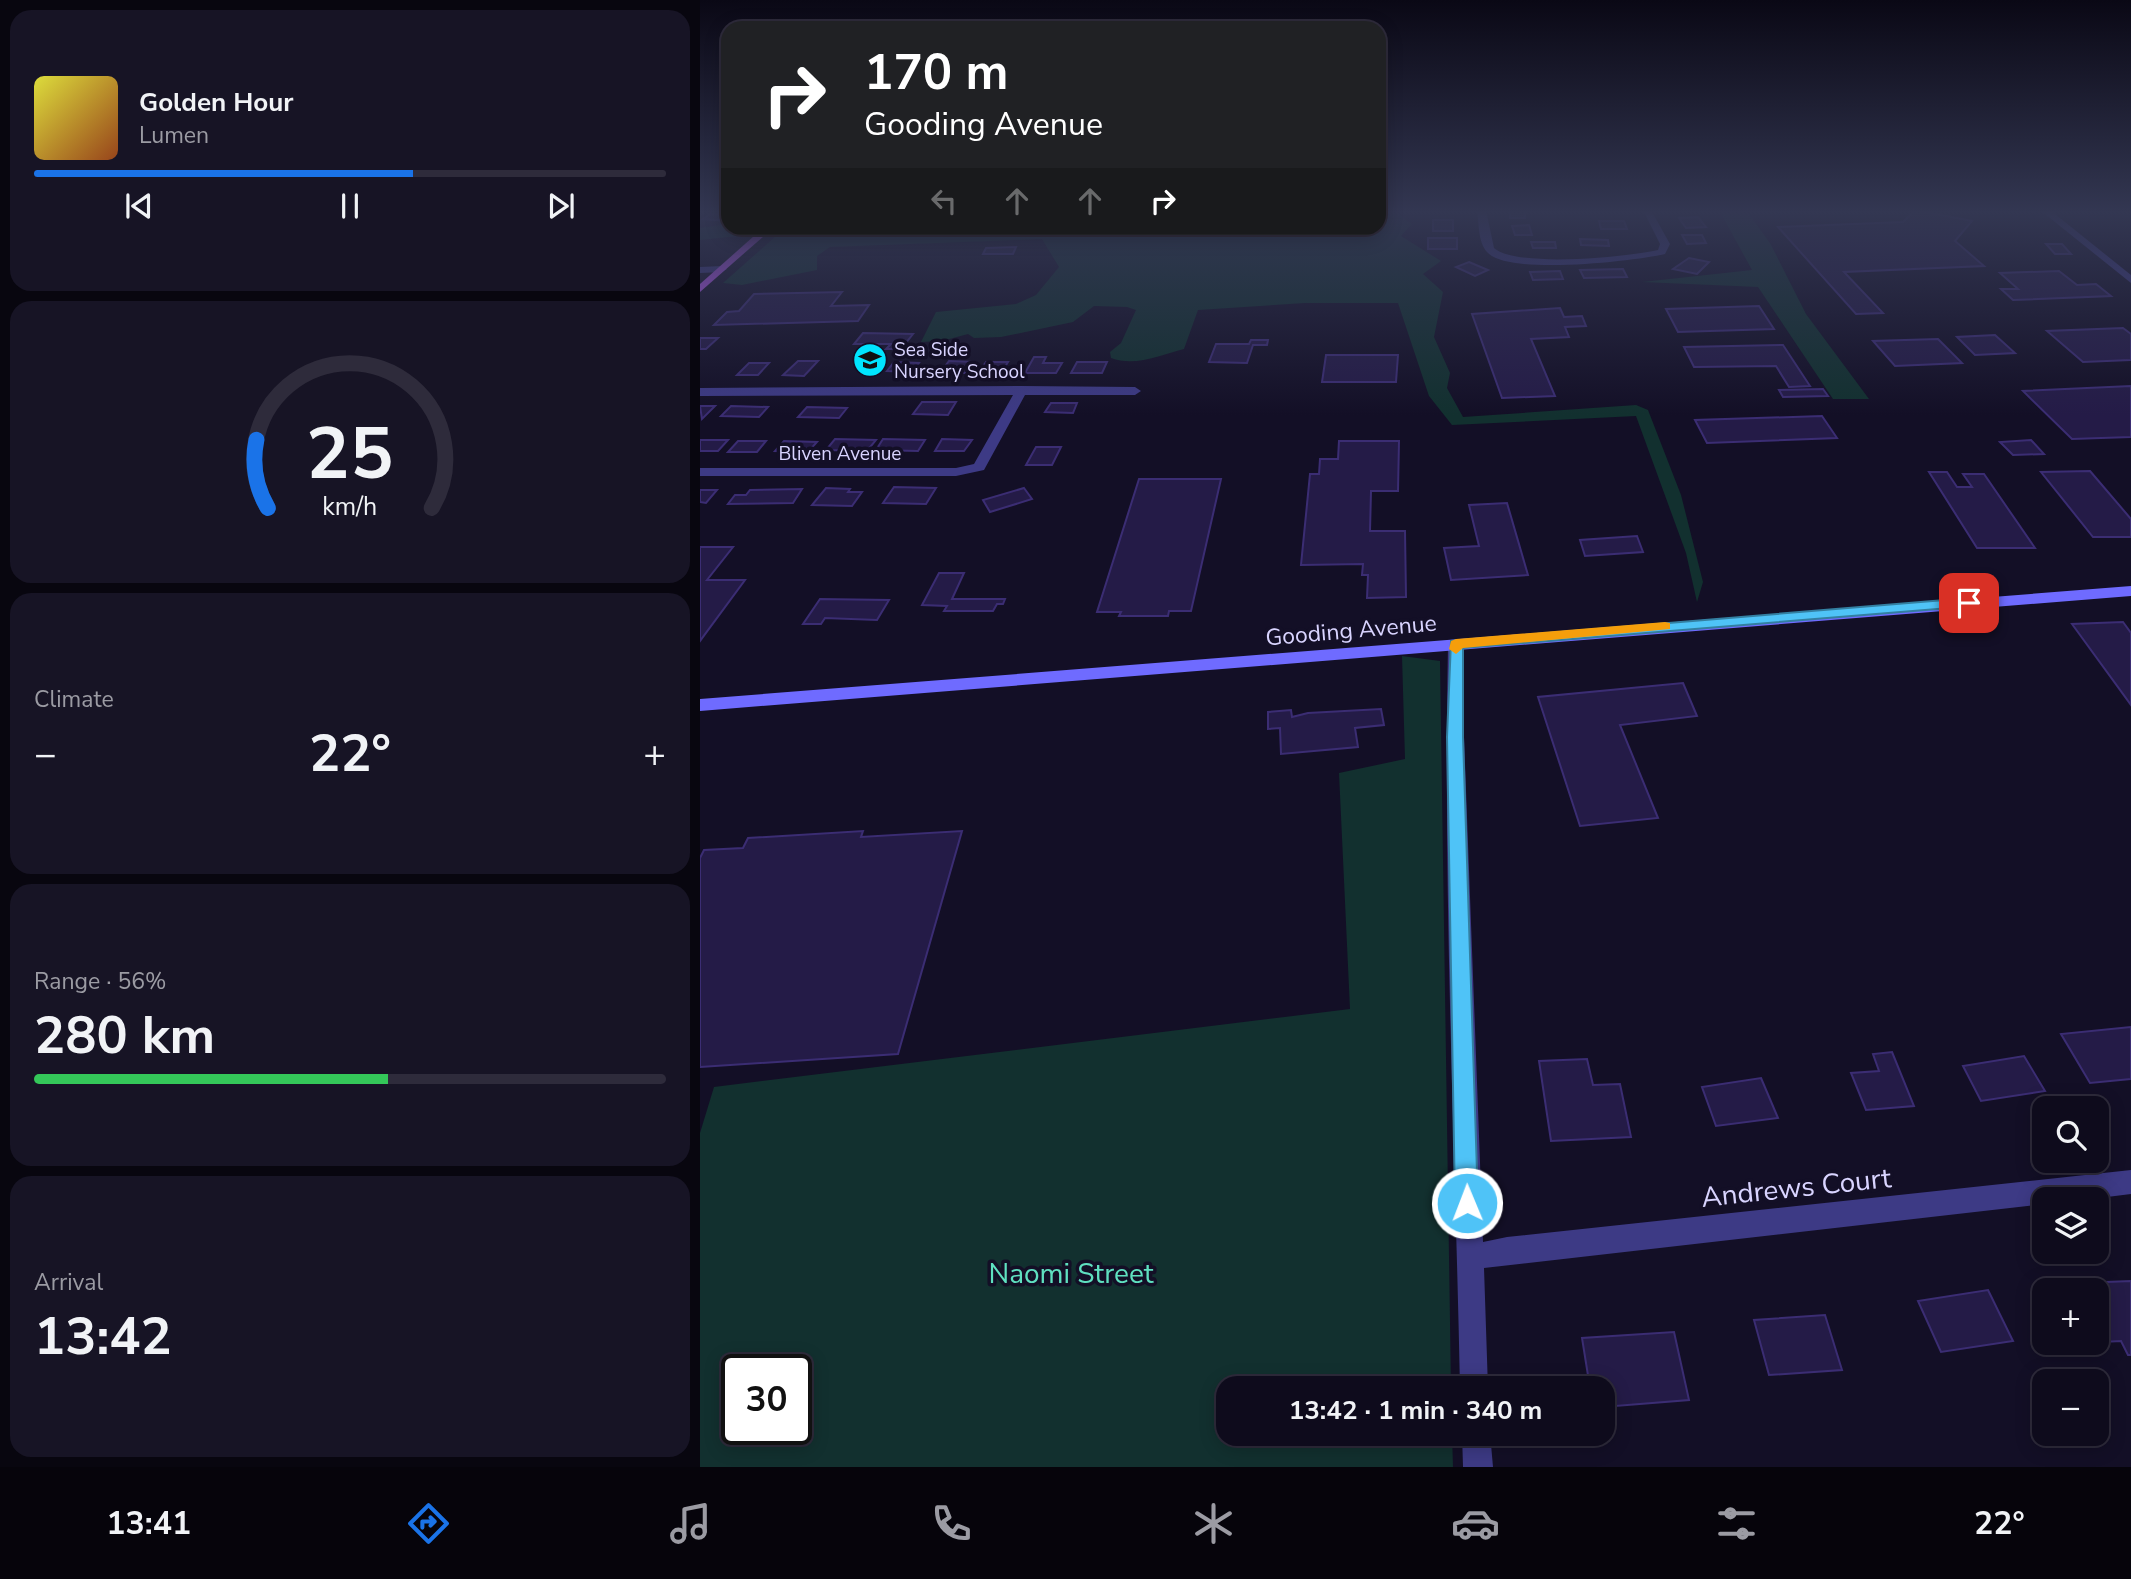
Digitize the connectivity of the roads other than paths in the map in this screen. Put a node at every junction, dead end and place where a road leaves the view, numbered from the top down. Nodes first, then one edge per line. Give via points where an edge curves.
1 (1021, 390) junction
2 (1135, 391) dead end
3 (700, 392) edge
4 (700, 472) edge
5 (2131, 591) edge
6 (1456, 644) junction
7 (700, 705) edge
8 (2131, 1182) edge
9 (1468, 1258) junction
10 (1473, 1376) edge
11 (1477, 1446) edge
12 (1478, 1467) edge

1 - 2 street
1 - 3 street
1 - 4 street, Bliven Avenue via 979,467 957,472
5 - 6 main road, Gooding Avenue
6 - 7 main road, Gooding Avenue
6 - 9 street
8 - 9 street, Andrews Court via 1507,1250
9 - 10 street
11 - 12 street

